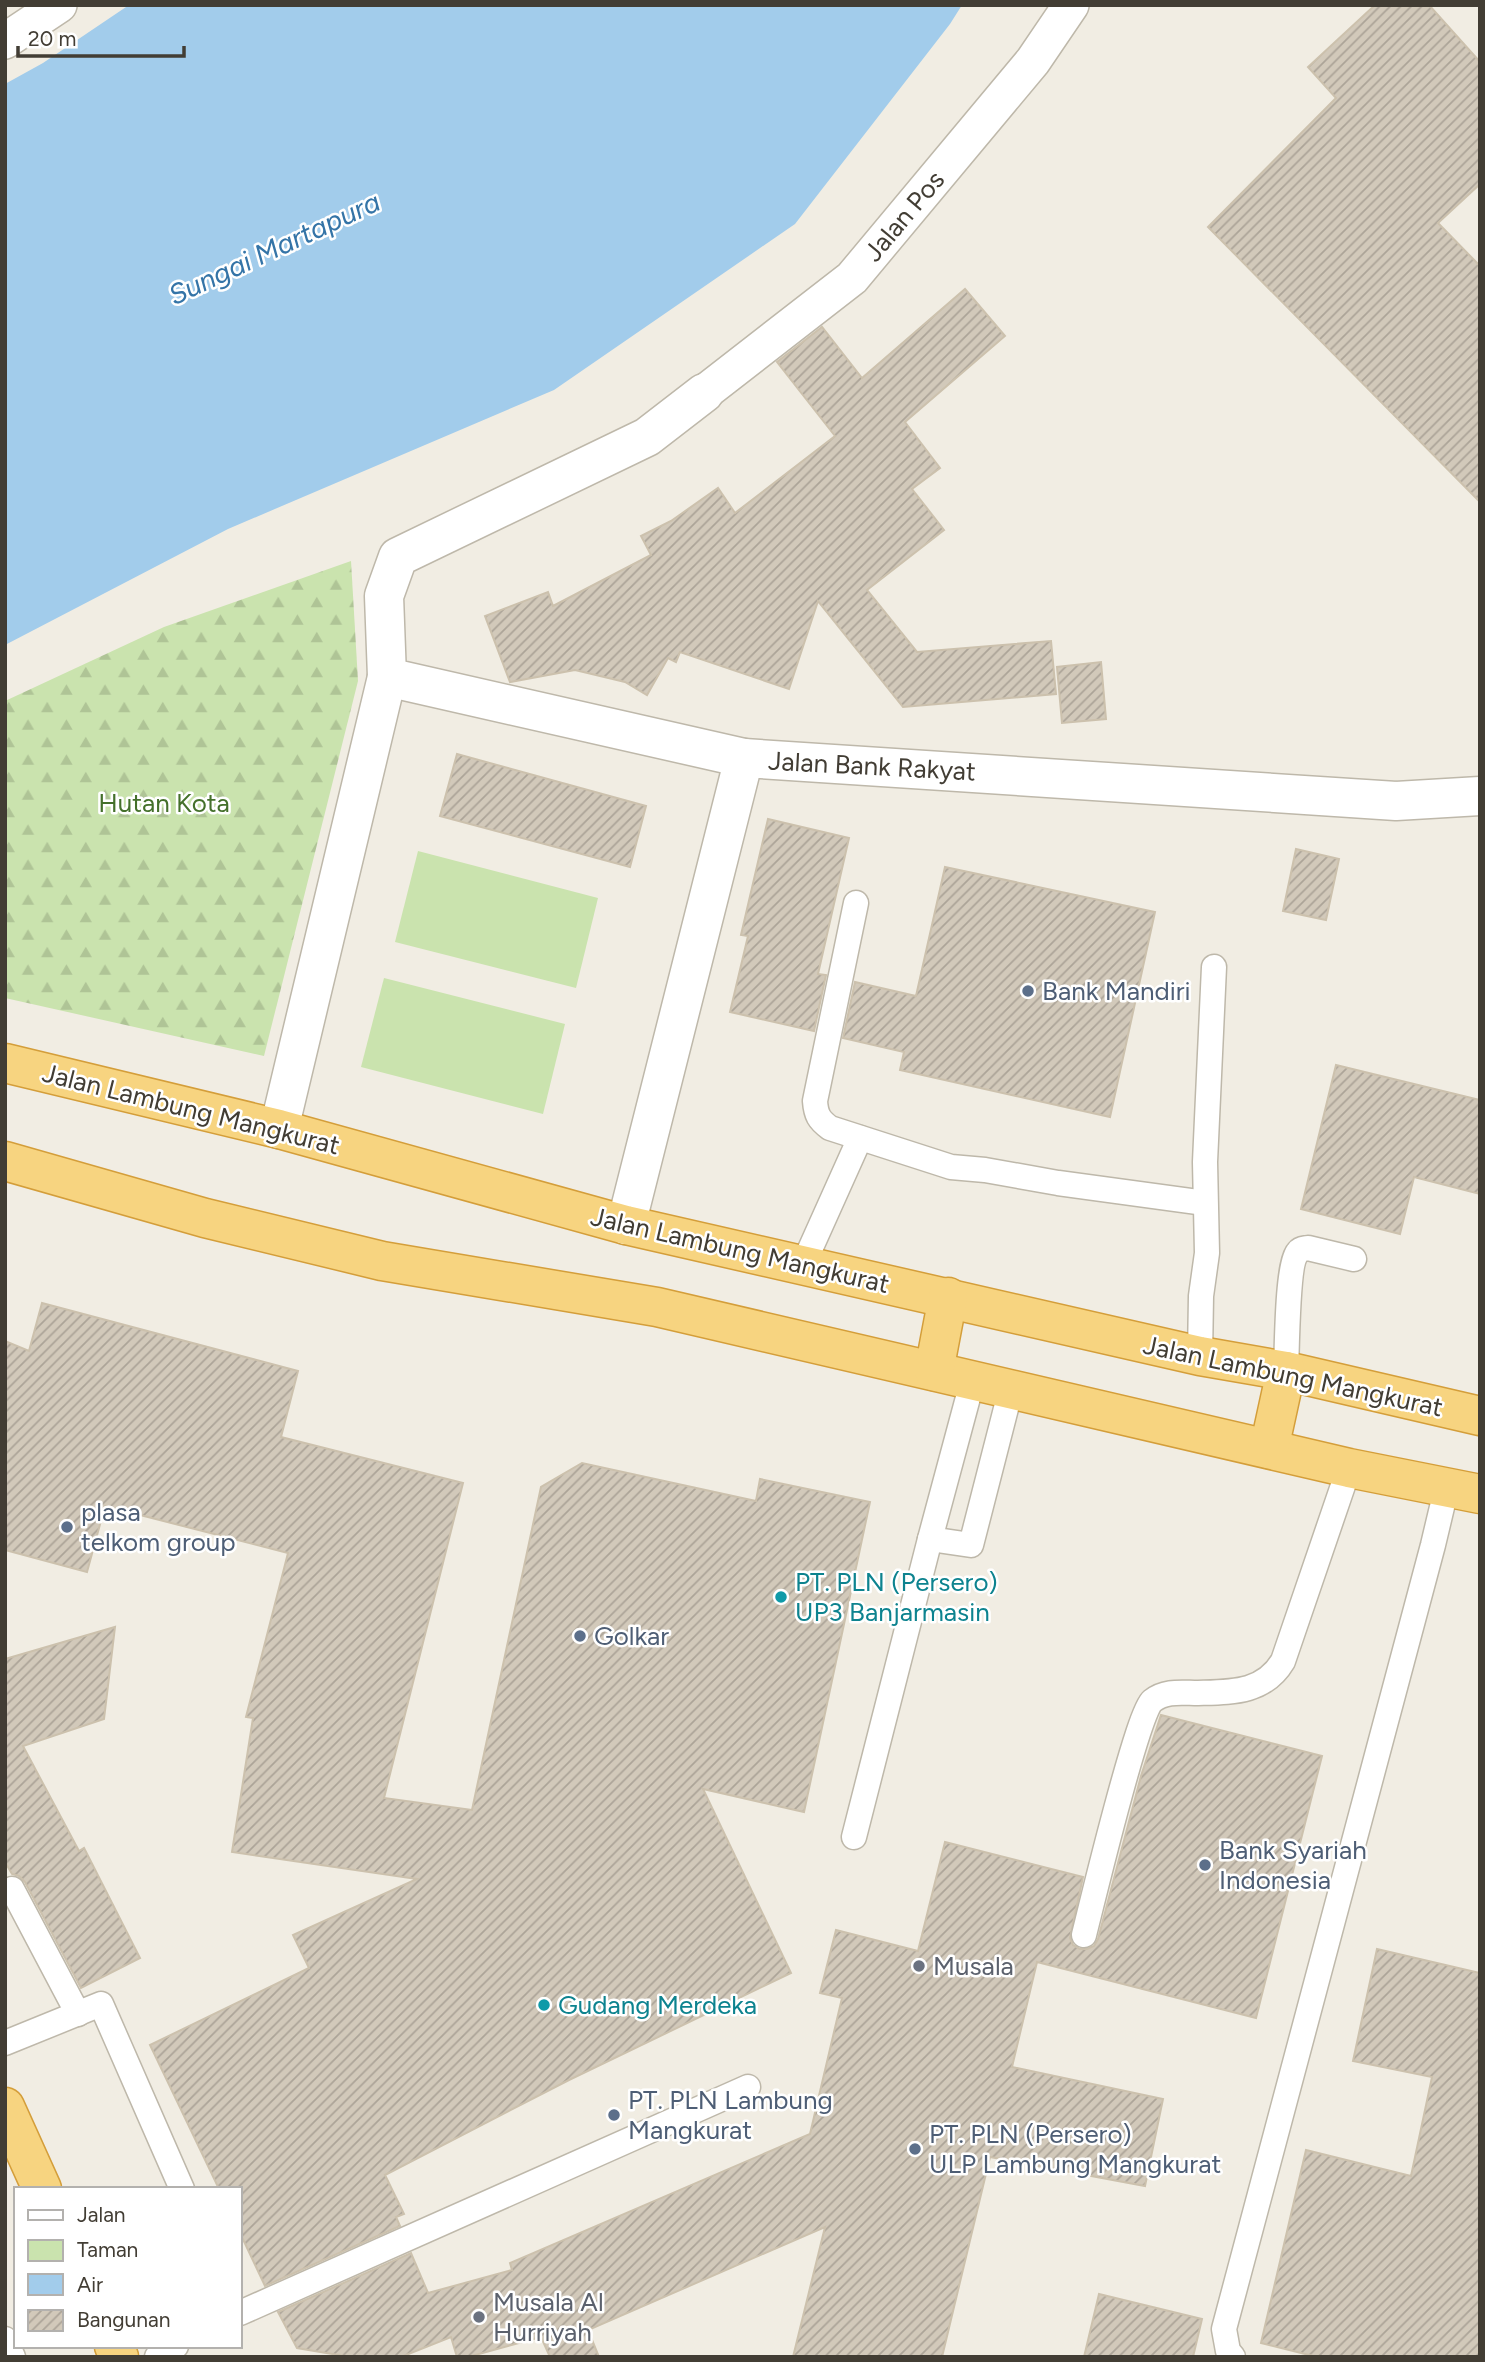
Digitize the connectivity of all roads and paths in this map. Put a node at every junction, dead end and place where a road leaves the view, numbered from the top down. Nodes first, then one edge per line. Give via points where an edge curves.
1 (59, 5) edge
2 (1071, 5) edge
3 (5, 41) edge
4 (704, 393) joint
5 (387, 677) junction
6 (744, 758) junction
7 (1480, 796) edge
8 (856, 903) dead end
9 (1214, 967) dead end
10 (5, 1063) edge
11 (279, 1129) junction
12 (860, 1138) junction
13 (5, 1161) edge
14 (1205, 1203) junction
15 (626, 1225) junction
16 (1354, 1259) dead end
17 (803, 1265) junction
18 (948, 1297) junction
19 (1200, 1356) junction
20 (934, 1371) junction
21 (1286, 1371) junction
22 (974, 1379) junction
23 (1012, 1389) junction
24 (1480, 1416) edge
25 (1269, 1448) junction
26 (1349, 1468) junction
27 (1463, 1490) edge
28 (930, 1539) junction
29 (854, 1837) dead end
30 (12, 1889) dead end
31 (1084, 1935) dead end
32 (78, 2014) junction
33 (5, 2043) edge
34 (748, 2087) dead end
35 (5, 2106) edge
36 (42, 2187) edge
37 (181, 2187) edge
38 (242, 2311) edge
39 (5, 2339) edge
40 (173, 2348) edge
41 (13, 2357) edge
42 (157, 2357) edge
43 (1233, 2357) edge

1 - 3 street
2 - 4 street, Jalan Pos via 1033,61 852,278
4 - 5 street via 647,437 398,557 384,596
5 - 6 street
5 - 11 street
6 - 7 street, Jalan Bank Rakyat via 1396,801
6 - 15 street, Jalan Bank Rakyat
8 - 12 lane via 816,1112 830,1128
9 - 14 lane
10 - 11 highway, Jalan Lambung Mangkurat
11 - 15 highway, Jalan Lambung Mangkurat
12 - 14 lane via 951,1167
12 - 17 lane
13 - 20 highway via 205,1218 382,1261 657,1307
14 - 19 lane via 1207,1254
15 - 17 highway, Jalan Lambung Mangkurat
16 - 21 lane via 1308,1248 1296,1254
17 - 18 highway, Jalan Lambung Mangkurat
18 - 19 highway, Jalan Lambung Mangkurat
18 - 20 highway
19 - 21 highway, Jalan Lambung Mangkurat
20 - 22 highway
21 - 24 highway, Jalan Lambung Mangkurat
21 - 25 highway
22 - 23 highway
22 - 28 lane
23 - 25 highway
23 - 28 lane via 971,1545
25 - 26 highway
26 - 27 highway
26 - 31 lane via 1276,1673 1252,1688 1168,1693 1148,1705
27 - 43 lane via 1430,1558 1224,2329
28 - 29 lane
30 - 32 lane
32 - 33 lane
32 - 37 lane via 101,2004
34 - 38 lane
35 - 36 highway
39 - 41 lane
40 - 42 lane

